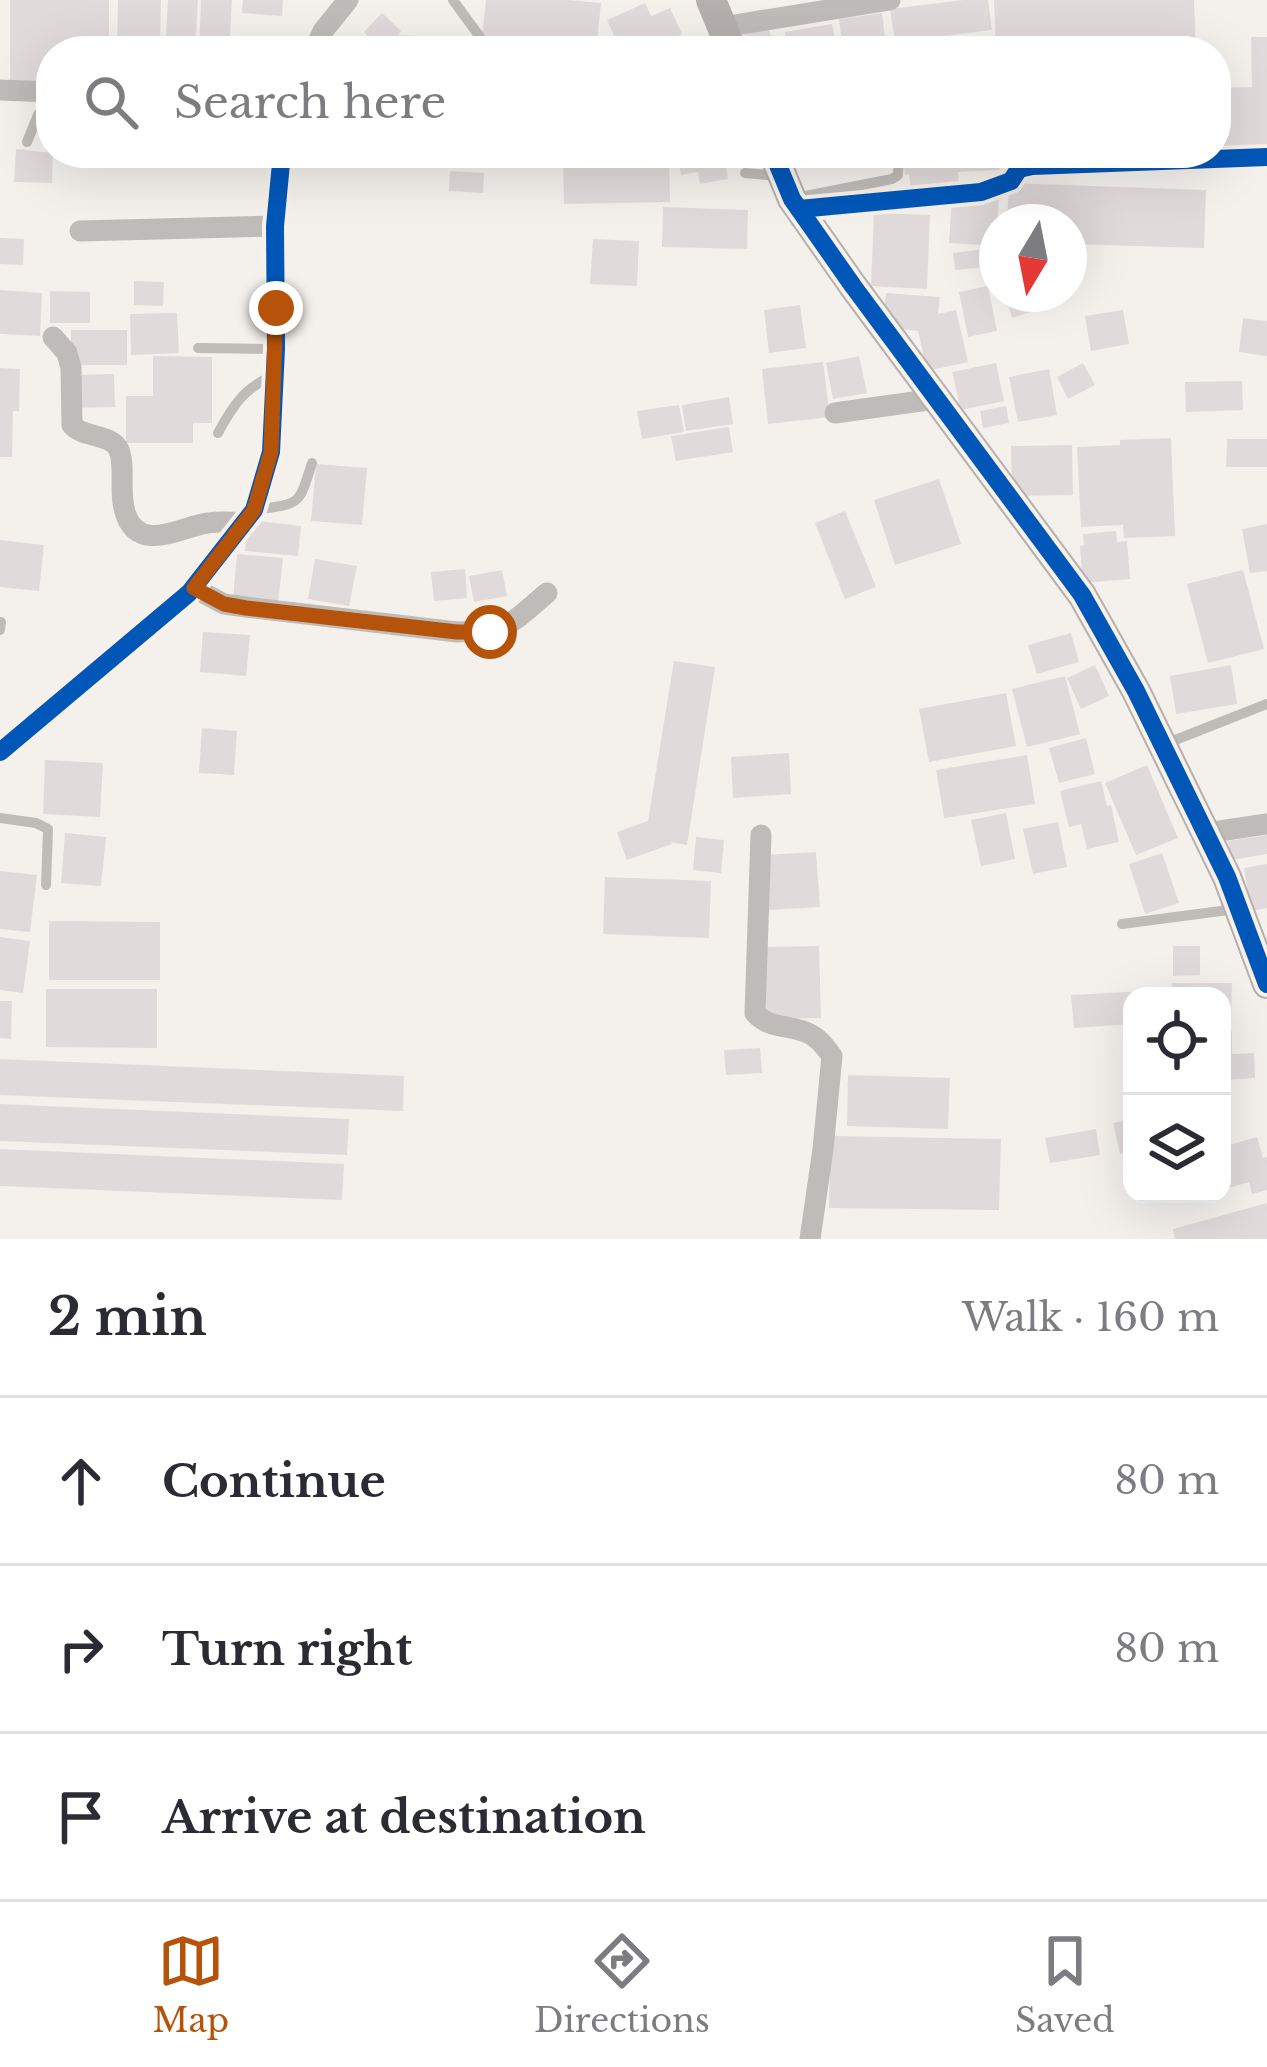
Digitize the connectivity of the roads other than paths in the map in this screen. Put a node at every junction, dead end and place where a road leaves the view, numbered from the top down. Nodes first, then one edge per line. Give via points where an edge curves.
1 (348, 0) edge
2 (453, 0) edge
3 (890, 0) edge
4 (722, 26) edge
5 (321, 36) edge
6 (479, 36) edge
7 (0, 90) edge
8 (36, 94) edge
9 (36, 120) edge
10 (27, 142) dead end
11 (1267, 157) edge
12 (1231, 158) edge
13 (281, 168) edge
14 (898, 168) edge
15 (1023, 168) edge
16 (745, 173) dead end
17 (786, 184) edge
18 (275, 226) junction
19 (80, 231) dead end
20 (53, 337) dead end
21 (198, 348) dead end
22 (276, 349) junction
23 (275, 373) junction
24 (935, 399) junction
25 (835, 413) dead end
26 (218, 433) dead end
27 (312, 463) dead end
28 (250, 516) junction
29 (194, 588) junction
30 (547, 593) dead end
31 (1, 622) edge
32 (0, 631) edge
33 (1267, 704) edge
34 (1162, 746) junction
35 (0, 752) edge
36 (0, 818) edge
37 (1267, 824) edge
38 (1206, 833) junction
39 (761, 835) dead end
40 (46, 885) dead end
41 (1239, 908) junction
42 (1122, 924) dead end
43 (1267, 984) edge
44 (810, 1239) edge

1 - 5 street
2 - 6 lane
3 - 4 street
7 - 8 street
9 - 10 lane
11 - 12 street
13 - 18 street
14 - 17 lane via 892,178
15 - 17 street via 981,192
16 - 17 lane
17 - 24 street
18 - 19 street
18 - 22 street
20 - 28 street via 71,368 71,425 117,446 128,521 163,537
21 - 22 lane
22 - 23 street
23 - 26 lane via 236,400
23 - 28 street via 271,452
24 - 25 street
24 - 34 street via 1082,595
27 - 28 lane via 294,504
28 - 29 street
29 - 30 street via 246,608 457,632 508,626
29 - 35 street
31 - 32 lane
33 - 34 lane
34 - 38 street
36 - 40 lane via 48,829
37 - 38 street
38 - 41 street
39 - 44 street via 755,1012 765,1024 807,1032 832,1056
41 - 42 lane
41 - 43 street

